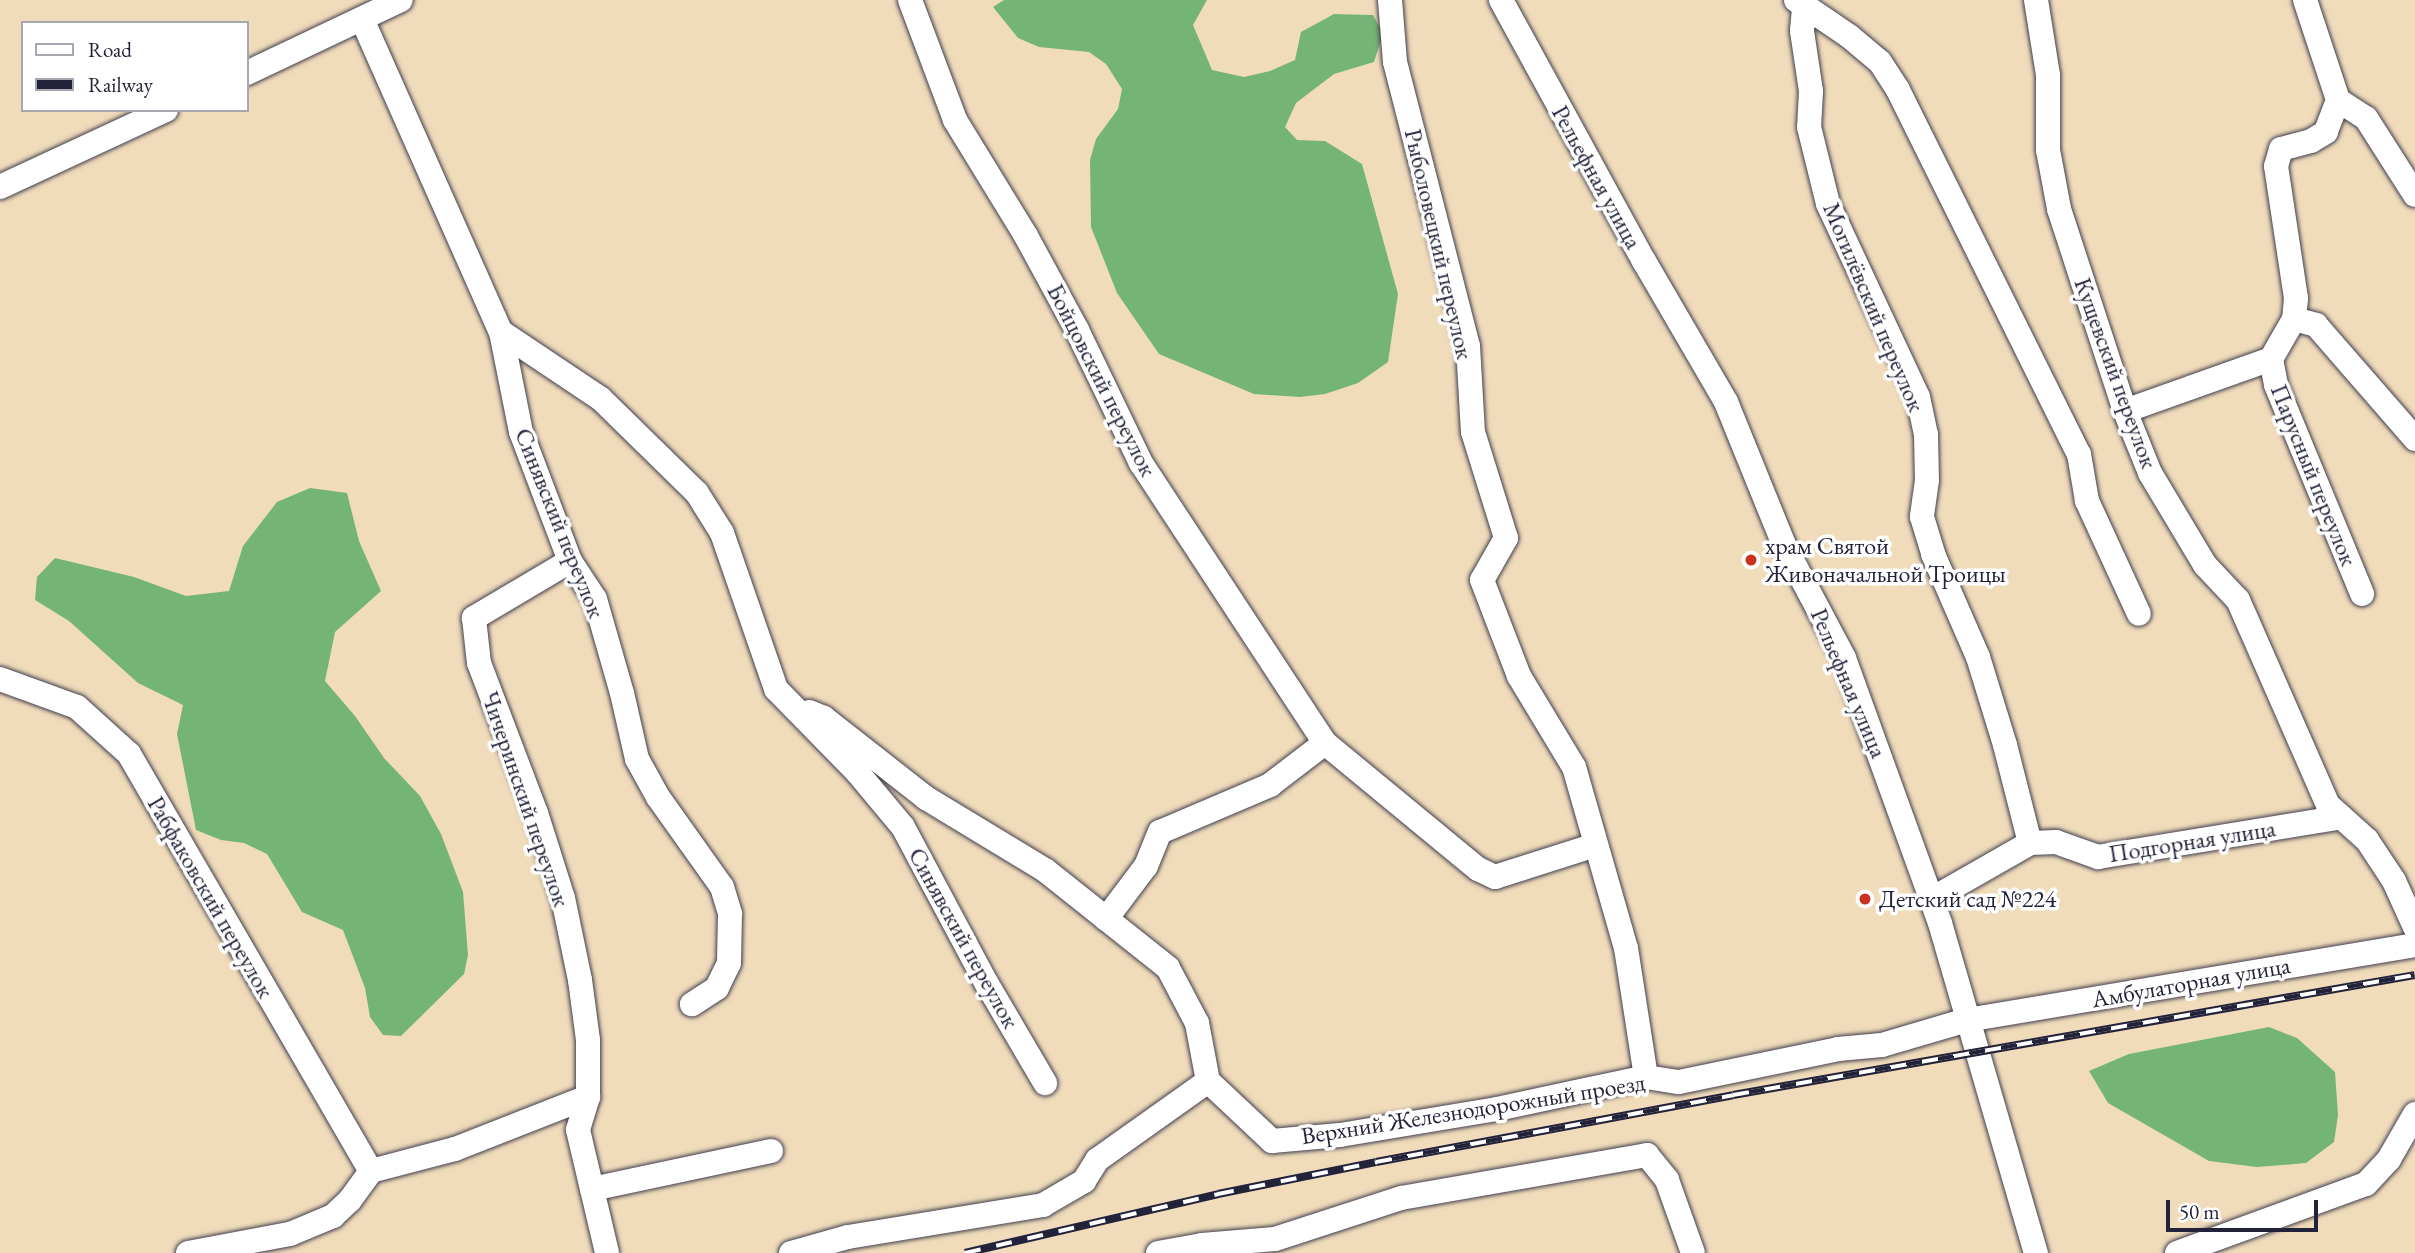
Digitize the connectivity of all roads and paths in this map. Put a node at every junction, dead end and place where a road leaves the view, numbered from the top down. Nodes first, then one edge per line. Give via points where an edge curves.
1 (401, 0) edge
2 (910, 0) edge
3 (1390, 0) edge
4 (1502, 0) edge
5 (2036, 0) edge
6 (2305, 0) edge
7 (1800, 4) edge
8 (362, 19) junction
9 (248, 73) edge
10 (2338, 100) junction
11 (162, 112) edge
12 (0, 187) edge
13 (2415, 195) edge
14 (2294, 319) junction
15 (501, 332) junction
16 (2271, 359) junction
17 (2124, 411) junction
18 (2415, 439) edge
19 (570, 561) junction
20 (2361, 594) dead end
21 (2139, 614) dead end
22 (0, 679) edge
23 (792, 705) junction
24 (1325, 743) junction
25 (2342, 817) junction
26 (2030, 843) junction
27 (1595, 845) junction
28 (1932, 898) junction
29 (1106, 919) junction
30 (2415, 927) edge
31 (2415, 945) edge
32 (692, 1004) dead end
33 (1967, 1020) junction
34 (1646, 1077) junction
35 (1208, 1081) junction
36 (1045, 1083) dead end
37 (588, 1097) junction
38 (2415, 1114) edge
39 (771, 1151) dead end
40 (371, 1171) junction
41 (592, 1189) junction
42 (1269, 1246) edge
43 (188, 1253) edge
44 (607, 1253) edge
45 (791, 1253) edge
46 (1158, 1253) edge
47 (1693, 1253) edge
48 (2036, 1253) edge
49 (2177, 1253) edge

1 - 8 street
2 - 24 street, Бойцовский переулок via 955,120 1033,247 1141,463
3 - 27 street, Рыболовецкий переулок via 1395,62 1468,346 1473,432 1506,538 1482,580 1519,676 1574,767
4 - 28 street, Рельефная улица via 1726,402 1784,545 1844,658
5 - 17 street, Кущевский переулок via 2048,75 2048,150 2059,209
6 - 10 street
7 - 21 street via 1880,62 1898,90 2079,454 2087,502
7 - 26 street, Могилёвский переулок via 1811,92 1809,127 1828,204 1918,397 1926,434 1922,517 1933,554 1978,657
8 - 9 street
8 - 15 street, Синявский переулок
10 - 13 street via 2366,118
10 - 14 street via 2326,131 2311,141 2281,149 2276,166 2296,298
11 - 12 street
14 - 16 street, Парусный переулок
14 - 18 street via 2316,325
15 - 19 street, Синявский переулок via 521,432
15 - 23 street, Синявский переулок via 601,399 697,493 722,533 776,689
16 - 17 street
16 - 20 street, Парусный переулок via 2276,385
17 - 25 street, Кущевский переулок via 2150,473 2205,565 2238,600 2328,805
19 - 32 street, Синявский переулок via 594,599 637,759 658,797 722,887 730,914 729,963 717,988
19 - 37 street, Чичеринский переулок via 474,618 479,663 563,898 588,1040
22 - 40 street, Рабфаковский переулок via 77,707 129,754
23 - 29 street via 824,718 926,798 1045,870
23 - 36 street, Синявский переулок via 903,827
24 - 27 street, Бойцовский переулок via 1478,869 1495,877
24 - 29 street via 1270,785 1160,832 1146,866
25 - 26 street, Подгорная улица via 2098,857 2056,842
25 - 30 street, Кущевский переулок via 2367,840 2394,881
26 - 28 street
27 - 34 street, Рыболовецкий переулок via 1626,948
28 - 33 street, Рельефная улица
29 - 35 street via 1168,968 1197,1023
31 - 33 street, Амбулаторная улица
33 - 34 street, Верхний Железнодорожный проезд via 1882,1045 1838,1049 1679,1082
33 - 48 street, Рельефная улица
34 - 35 street, Верхний Железнодорожный проезд via 1497,1109 1340,1135 1272,1141
35 - 45 street via 1097,1160 1084,1181 1043,1205 848,1237
37 - 40 street via 455,1149
37 - 41 street, Чичеринский переулок via 578,1130
38 - 49 street via 2389,1159 2366,1184
39 - 41 street
40 - 43 street via 333,1216 290,1234
41 - 44 street, Чичеринский переулок
42 - 46 street via 1202,1245
42 - 47 street via 1401,1198 1647,1155 1667,1180

